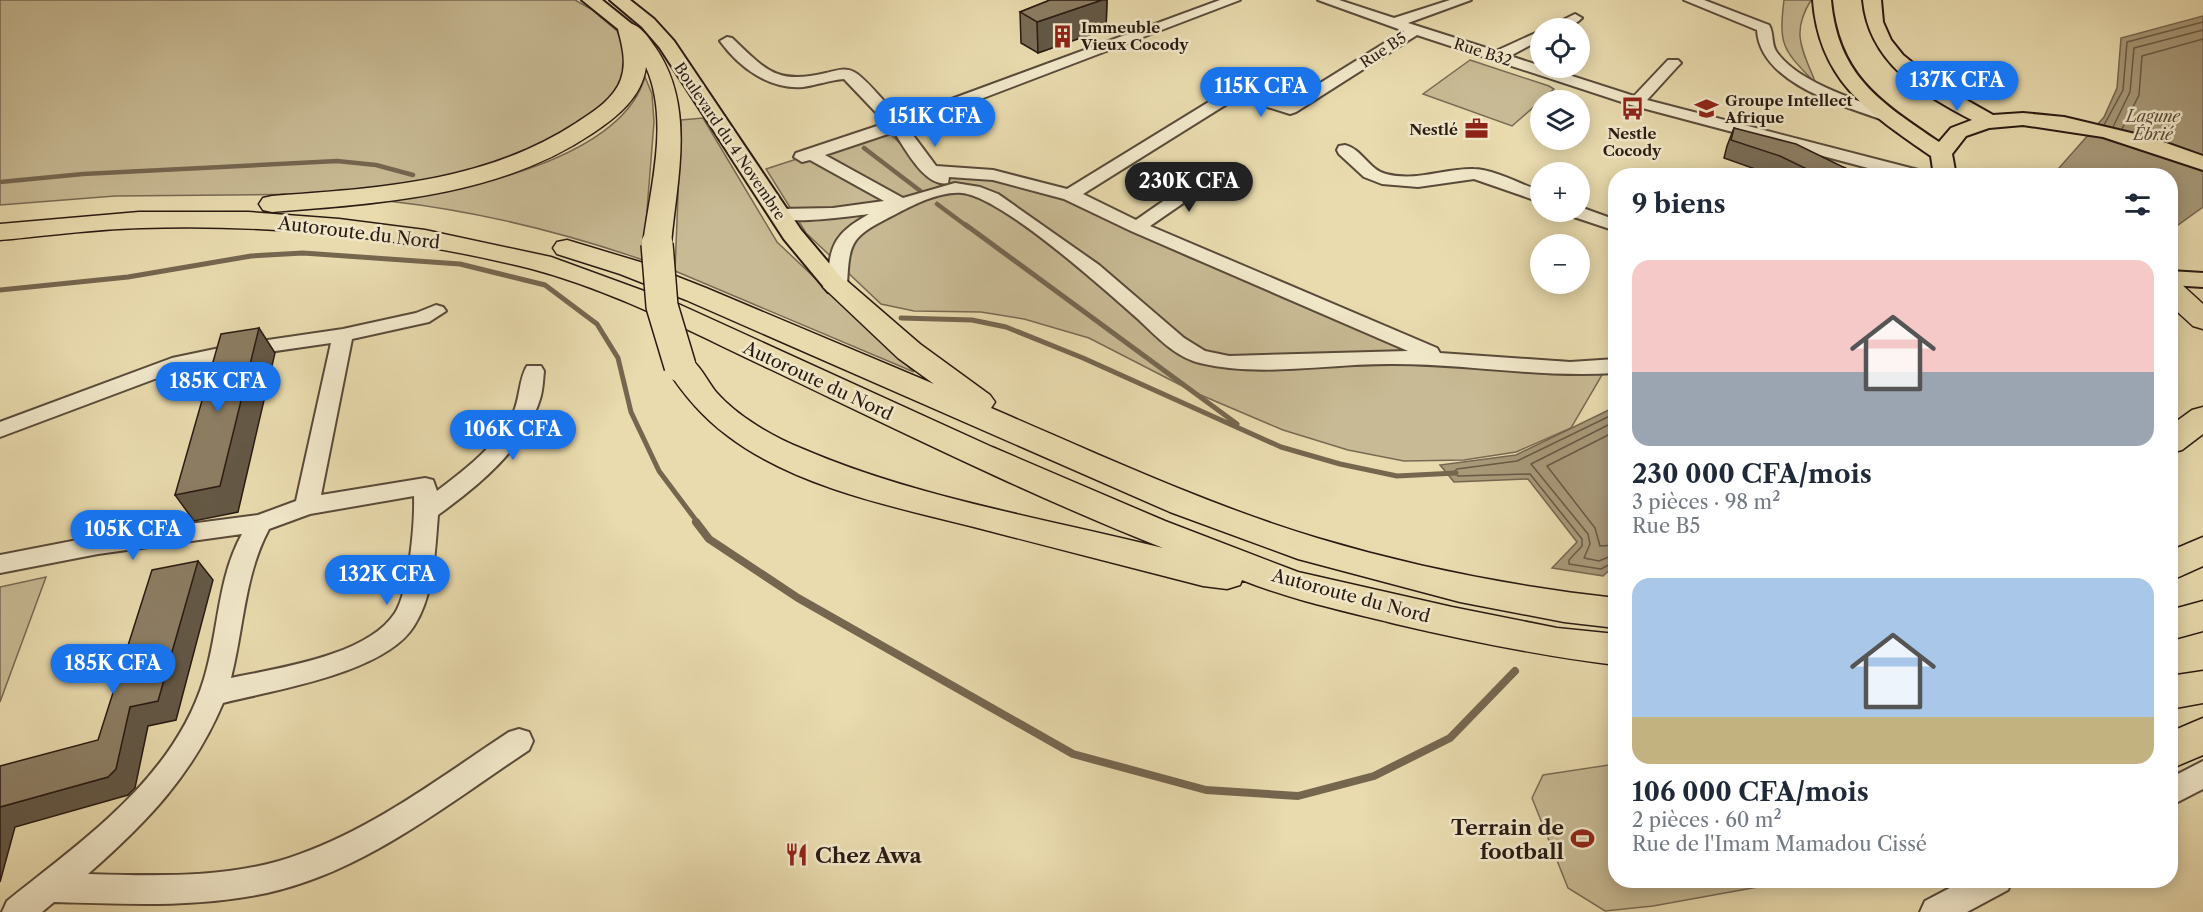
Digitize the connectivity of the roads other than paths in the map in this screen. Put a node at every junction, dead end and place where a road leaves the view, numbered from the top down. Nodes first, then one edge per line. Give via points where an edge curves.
1 (591, 0) edge
2 (619, 0) edge
3 (1233, 0) edge
4 (1325, 0) edge
5 (1464, 0) edge
6 (1691, 0) edge
7 (1822, 0) edge
8 (1872, 0) edge
9 (1394, 23) junction
10 (629, 29) junction
11 (1415, 30) junction
12 (1530, 40) edge
13 (727, 41) dead end
14 (1495, 57) junction
15 (1673, 63) dead end
16 (1637, 102) junction
17 (1889, 117) junction
18 (1991, 122) junction
19 (897, 125) junction
20 (1345, 150) dead end
21 (1941, 153) junction
22 (2203, 164) edge
23 (1889, 168) edge
24 (1944, 168) edge
25 (1221, 170) dead end
26 (931, 171) junction
27 (956, 188) junction
28 (1530, 194) edge
29 (1070, 195) junction
30 (272, 204) junction
31 (903, 205) junction
32 (0, 214) edge
33 (779, 214) junction
34 (1590, 217) edge
35 (1608, 223) edge
36 (1137, 227) junction
37 (0, 232) edge
38 (2203, 280) edge
39 (2178, 282) edge
40 (2178, 285) edge
41 (837, 287) junction
42 (2178, 288) edge
43 (2203, 298) edge
44 (436, 310) dead end
45 (2203, 320) edge
46 (343, 335) junction
47 (1445, 360) junction
48 (1608, 367) edge
49 (534, 371) dead end
50 (2203, 418) edge
51 (0, 430) edge
52 (2178, 436) edge
53 (1035, 441) junction
54 (307, 506) junction
55 (428, 510) junction
56 (260, 523) junction
57 (2203, 550) edge
58 (2178, 563) edge
59 (0, 564) edge
60 (2203, 571) edge
61 (2178, 577) edge
62 (1293, 585) junction
63 (1608, 612) edge
64 (2203, 616) edge
65 (2178, 623) edge
66 (1608, 649) edge
67 (2203, 687) edge
68 (2178, 692) edge
69 (213, 694) junction
70 (2203, 736) edge
71 (519, 741) dead end
72 (2178, 747) edge
73 (2203, 774) edge
74 (2178, 789) edge
75 (48, 887) junction
76 (1982, 888) edge
77 (18, 912) edge
78 (1936, 912) edge

1 - 10 main road
2 - 33 main road, Boulevard du 4 Novembre via 648,23 667,45
3 - 19 street
4 - 9 street, Rue B32
5 - 9 street
6 - 17 street via 1764,28 1767,49 1790,72 1830,94
7 - 17 main road via 1825,37 1836,59 1852,84
8 - 18 main road via 1881,37 1905,67 1941,94
9 - 11 street, Rue B32
10 - 30 highway via 635,61 628,88 605,114 558,146 494,171 426,189
10 - 62 highway, bridge via 647,50 666,92 668,120 657,244 663,319 680,366 709,404 731,423 798,460 925,501 1203,572
11 - 14 street, Rue B32
11 - 29 street, Rue B5 via 1290,109 1243,94 1231,95
12 - 14 street
13 - 19 street via 756,69 789,84 849,75
14 - 16 street, Rue B32
15 - 16 street
16 - 23 street, Rue B32
17 - 21 main road
18 - 21 main road via 1960,131
18 - 22 main road via 2025,120 2082,125 2136,138
19 - 26 street
19 - 31 street via 807,155
20 - 28 street via 1382,179 1418,182 1475,174
21 - 24 main road
25 - 36 street
26 - 27 street
26 - 29 street via 993,175
27 - 31 street
27 - 47 street via 1004,202 1198,356 1229,363 1353,357
29 - 36 street
30 - 32 highway, Autoroute du Nord via 152,204
30 - 53 highway, Autoroute du Nord via 452,222 630,268
31 - 33 street
31 - 41 street via 852,234 840,249
33 - 41 main road, Boulevard du 4 Novembre
34 - 35 street
36 - 47 street
37 - 62 highway, Autoroute du Nord via 139,220 248,220 425,238 541,264 664,308 1002,464
38 - 39 main road
40 - 43 main road
41 - 53 highway via 909,351
42 - 45 highway
44 - 46 street via 422,318
46 - 51 street via 179,363
46 - 54 street
47 - 48 street via 1570,369
49 - 55 street via 530,398 517,424 462,486
50 - 52 highway
53 - 63 highway, Autoroute du Nord via 1182,503 1311,550 1460,588
54 - 55 street via 425,486
54 - 56 street
55 - 69 street via 414,602 401,626 374,647 341,661
56 - 59 street via 98,544
56 - 69 street via 244,555
57 - 58 highway
60 - 61 highway
62 - 66 highway, Autoroute du Nord via 1464,625
64 - 65 highway
67 - 68 highway
69 - 75 street via 174,768 152,797
70 - 72 highway
71 - 75 street via 361,841 271,878 176,890
73 - 74 street
75 - 77 street
76 - 78 street

